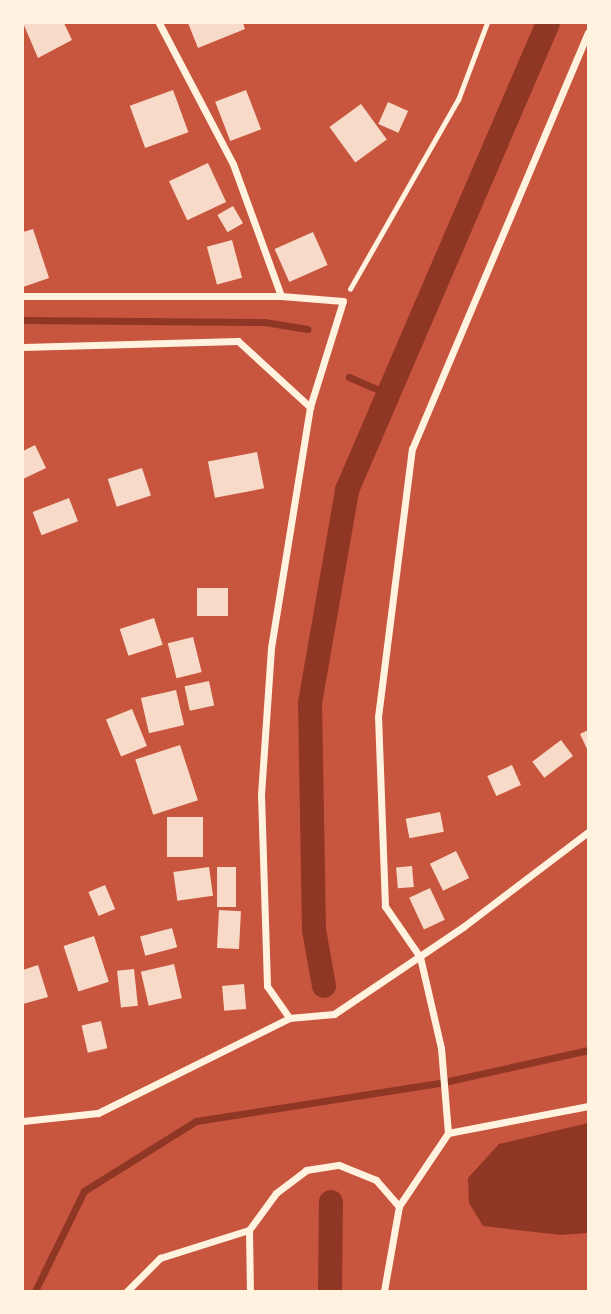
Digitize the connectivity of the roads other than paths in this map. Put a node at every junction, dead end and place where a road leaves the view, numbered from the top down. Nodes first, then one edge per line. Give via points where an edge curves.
1 (159, 23) edge
2 (588, 33) edge
3 (23, 296) edge
4 (281, 296) junction
5 (23, 347) edge
6 (310, 407) junction
7 (588, 832) edge
8 (420, 957) junction
9 (289, 1018) junction
10 (588, 1106) edge
11 (23, 1121) edge
12 (448, 1133) junction
13 (399, 1206) junction
14 (249, 1230) junction
15 (127, 1291) edge
16 (250, 1291) edge
17 (384, 1291) edge

1 - 4 street via 233,164
2 - 8 street via 412,449 379,718 385,906
3 - 4 street
4 - 6 street via 343,301
5 - 6 street via 238,341
6 - 9 street via 271,648 261,794 267,986
7 - 8 street
8 - 9 street via 334,1014
8 - 12 street via 441,1048
9 - 11 street via 98,1113
10 - 12 street
12 - 13 street
13 - 14 street via 376,1180 340,1165 306,1170 276,1193
13 - 17 street
14 - 15 street via 160,1258
14 - 16 street

